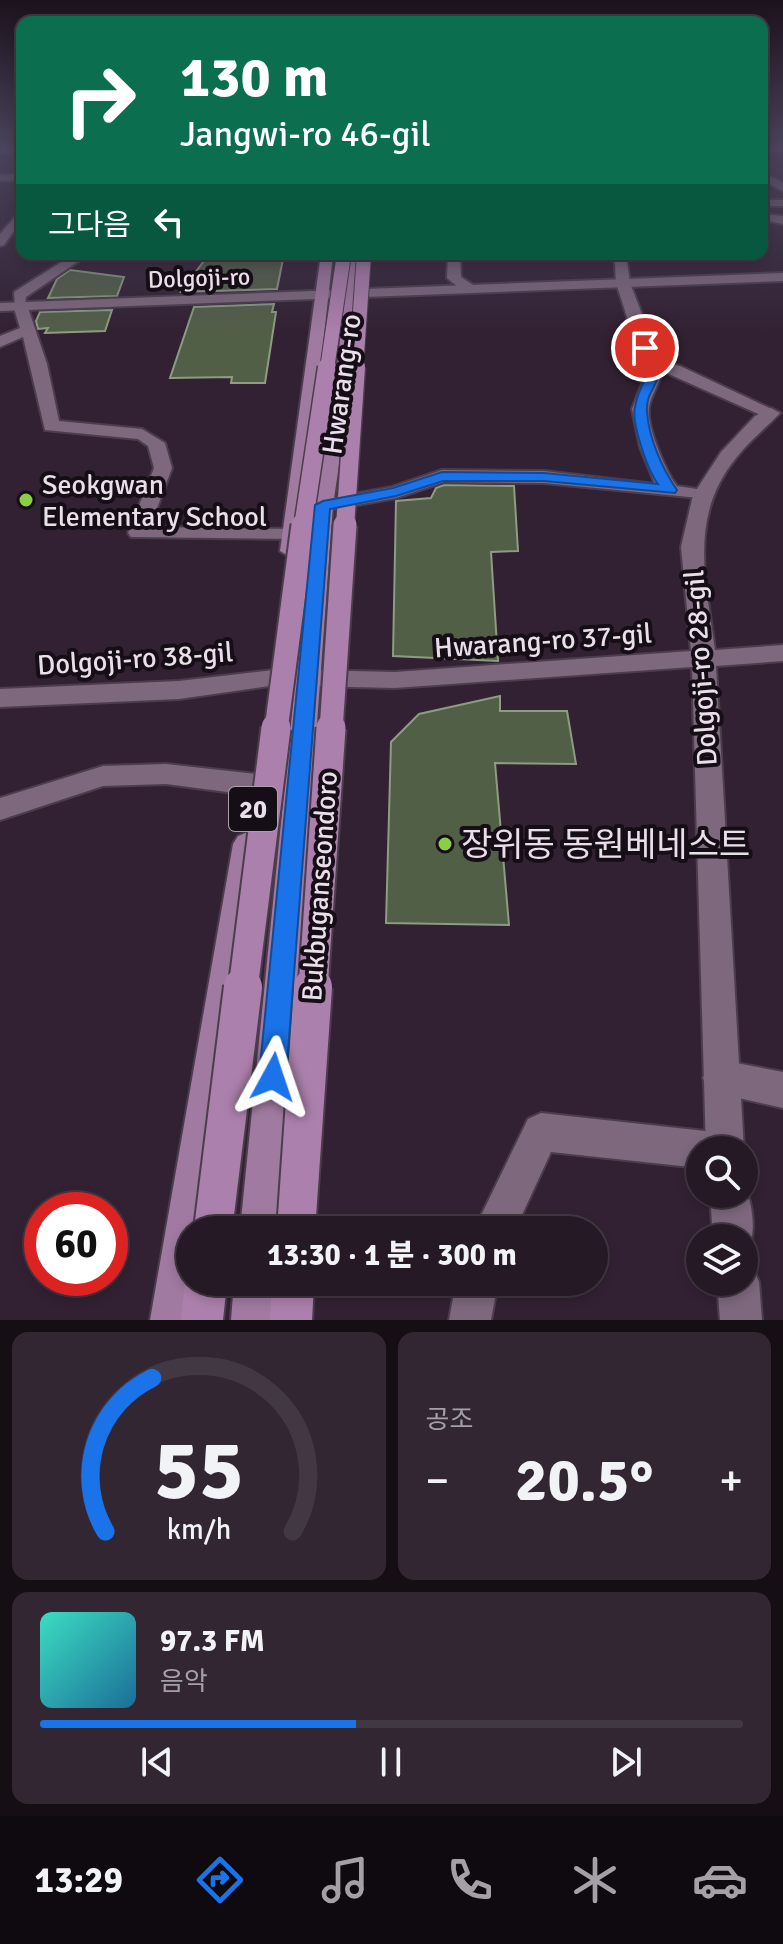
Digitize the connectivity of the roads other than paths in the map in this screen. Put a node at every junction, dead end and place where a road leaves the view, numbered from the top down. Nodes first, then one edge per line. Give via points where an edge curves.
1 (12, 226) edge
2 (0, 242) edge
3 (74, 260) edge
4 (344, 260) edge
5 (345, 260) edge
6 (345, 260) edge
7 (345, 260) edge
8 (454, 260) edge
9 (619, 260) edge
10 (783, 277) edge
11 (623, 283) junction
12 (468, 288) junction
13 (352, 294) junction
14 (321, 295) junction
15 (20, 305) junction
16 (0, 307) edge
17 (27, 330) junction
18 (0, 342) edge
19 (654, 364) junction
20 (670, 490) junction
21 (703, 495) junction
22 (323, 505) junction
23 (292, 535) junction
24 (783, 653) edge
25 (704, 659) junction
26 (274, 678) junction
27 (307, 678) junction
28 (0, 698) edge
29 (257, 785) junction
30 (0, 809) edge
31 (721, 1078) junction
32 (783, 1090) edge
33 (724, 1136) edge
34 (686, 1148) edge
35 (215, 1216) edge
36 (261, 1216) edge
37 (297, 1216) edge
38 (501, 1216) edge
39 (205, 1296) edge
40 (254, 1296) edge
41 (292, 1296) edge
42 (474, 1296) edge
43 (739, 1296) edge
44 (171, 1320) edge
45 (202, 1320) edge
46 (252, 1320) edge
47 (291, 1320) edge
48 (470, 1320) edge
49 (741, 1320) edge

1 - 2 street
3 - 15 street via 19,295
4 - 14 main road, Hwarang-ro / 20
5 - 13 main road, Hwarang-ro / 20
6 - 35 highway, Bukbuganseondoro, bridge via 291,606
7 - 37 highway, Bukbuganseondoro, bridge
8 - 12 street via 454,278
9 - 11 street
10 - 11 street, Dolgoji-ro
11 - 12 street, Dolgoji-ro
11 - 19 street
12 - 13 street, Dolgoji-ro
13 - 14 street, Dolgoji-ro
13 - 22 main road, Hwarang-ro / 20
14 - 15 street, Dolgoji-ro
14 - 23 main road, Hwarang-ro / 20
15 - 16 street, Dolgoji-ro
15 - 17 street
17 - 18 street
17 - 23 street via 51,426 142,434 156,443 163,468 138,533
19 - 20 street via 640,409 660,477
19 - 21 street, Dolgoji-ro 28-gil via 771,413 727,456
20 - 21 street
20 - 22 street via 544,477 442,476 396,492
21 - 25 street, Dolgoji-ro 28-gil via 691,547
22 - 27 main road, Hwarang-ro / 20
23 - 26 main road, Hwarang-ro / 20
24 - 25 street, Hwarang-ro 37-gil
25 - 27 street, Hwarang-ro 37-gil via 395,680
25 - 31 street, Dolgoji-ro 28-gil
26 - 28 street, Dolgoji-ro 38-gil via 179,690
26 - 29 main road, Hwarang-ro / 20
27 - 36 main road, Hwarang-ro / 20
29 - 30 street via 166,774 103,776
29 - 44 main road, Hwarang-ro / 20
31 - 32 street
31 - 33 street, Dolgoji-ro 28-gil
34 - 38 street via 541,1132
39 - 45 highway
40 - 46 main road
41 - 47 highway
42 - 48 street
43 - 49 street

